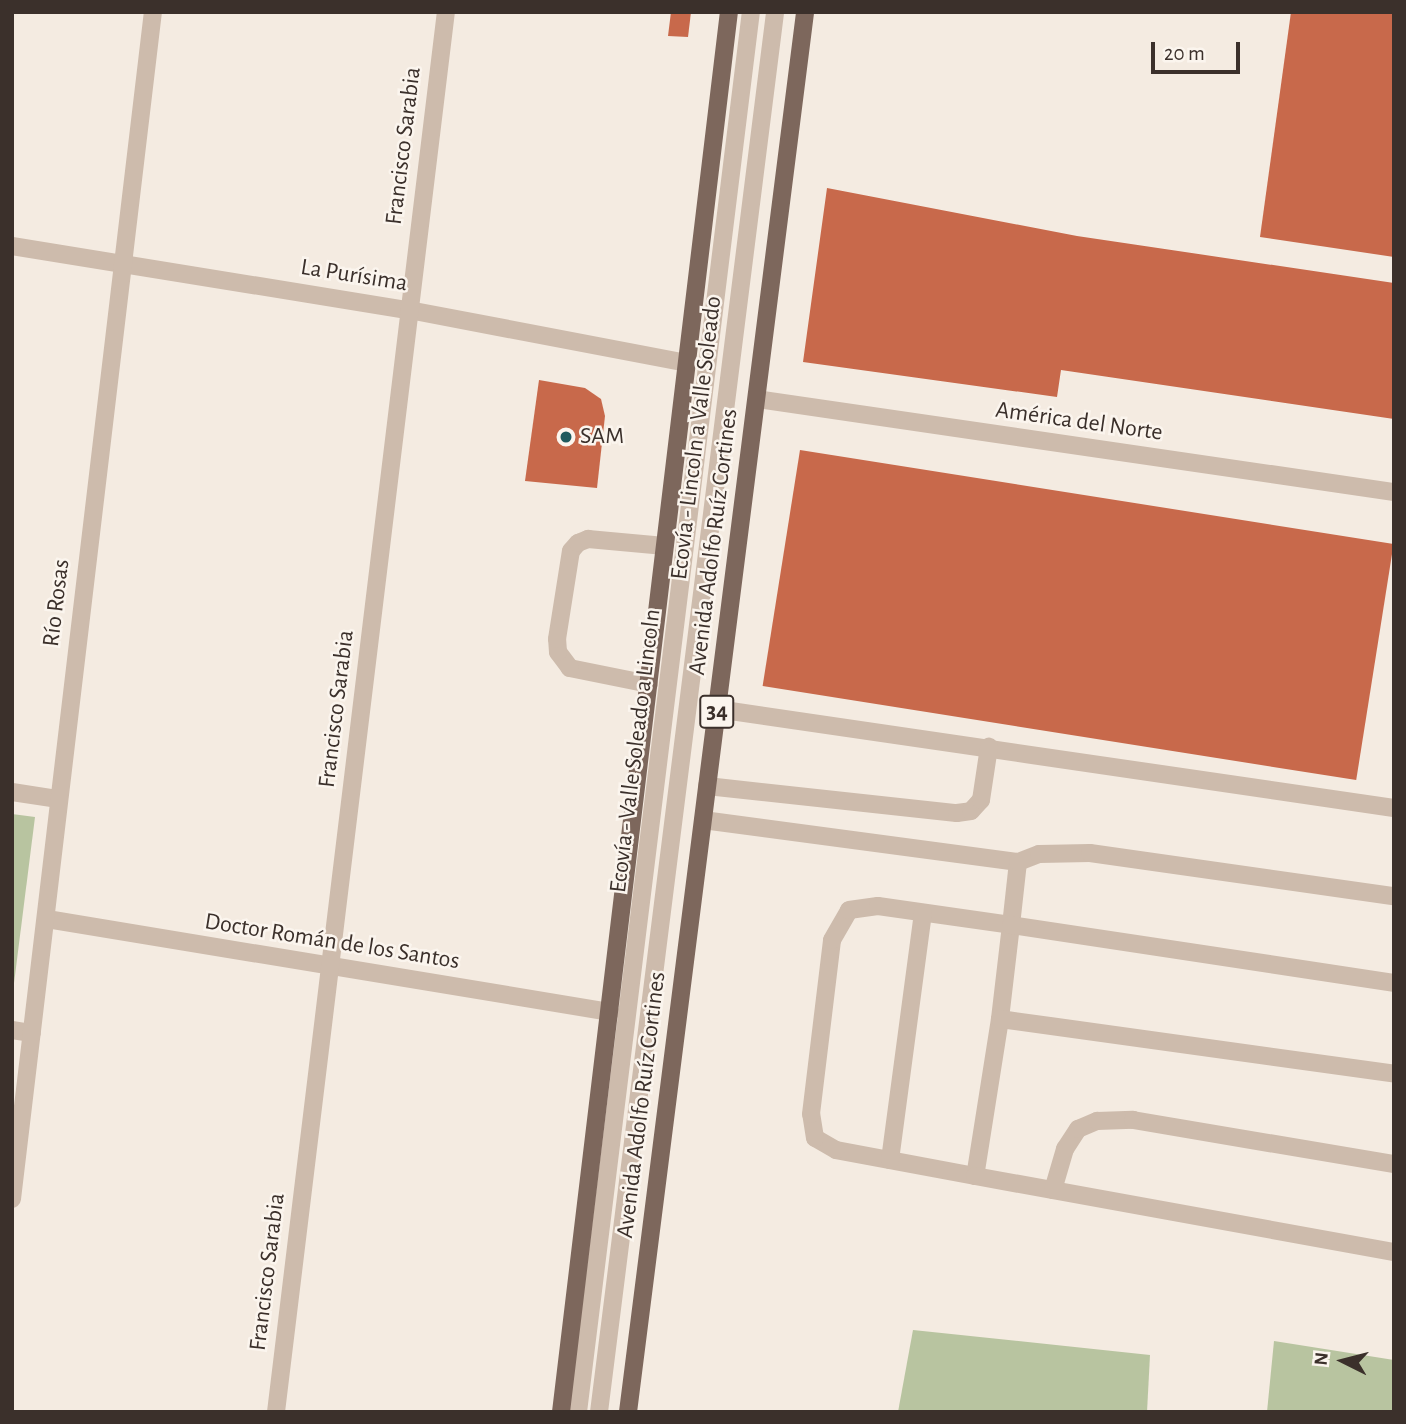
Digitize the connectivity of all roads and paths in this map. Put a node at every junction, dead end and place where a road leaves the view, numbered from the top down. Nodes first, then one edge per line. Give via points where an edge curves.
1 (153, 12) edge
2 (446, 12) edge
3 (729, 12) edge
4 (751, 12) edge
5 (775, 12) edge
6 (806, 12) edge
7 (12, 246) edge
8 (121, 263) junction
9 (409, 310) junction
10 (687, 363) junction
11 (757, 399) junction
12 (1394, 492) edge
13 (665, 546) junction
14 (649, 684) junction
15 (717, 709) junction
16 (989, 747) junction
17 (708, 786) junction
18 (12, 792) edge
19 (58, 799) junction
20 (1394, 808) edge
21 (703, 820) junction
22 (1018, 862) junction
23 (1394, 896) edge
24 (923, 913) junction
25 (47, 919) junction
26 (1011, 925) junction
27 (331, 968) junction
28 (1394, 983) edge
29 (610, 1012) junction
30 (1000, 1019) junction
31 (12, 1030) edge
32 (32, 1033) junction
33 (1394, 1074) edge
34 (890, 1160) junction
35 (1394, 1164) edge
36 (975, 1176) junction
37 (1053, 1190) junction
38 (12, 1199) edge
39 (1394, 1252) edge
40 (276, 1412) edge
41 (561, 1412) edge
42 (578, 1412) edge
43 (599, 1412) edge
44 (628, 1412) edge

1 - 8 street, Río Rosas
2 - 9 street, Francisco Sarabia
3 - 10 main road, Avenida Adolfo Ruíz Cortines
4 - 42 street, Ecovía - Valle Soleado a Lincoln
5 - 43 street, Ecovía - Lincoln a Valle Soleado
6 - 11 main road, Avenida Adolfo Ruíz Cortines / 34
7 - 8 street, La Purísima
8 - 9 street, La Purísima
8 - 19 street, Río Rosas
9 - 10 street, La Purísima
9 - 27 street, Francisco Sarabia
10 - 13 main road, Avenida Adolfo Ruíz Cortines
11 - 12 street, América del Norte
11 - 15 main road, Avenida Adolfo Ruíz Cortines / 34
13 - 14 main road, Avenida Adolfo Ruíz Cortines
13 - 14 street via 588,539 578,543 571,551 557,639 558,652 570,668
14 - 29 main road, Avenida Adolfo Ruíz Cortines
15 - 16 street
15 - 17 main road, Avenida Adolfo Ruíz Cortines / 34
16 - 17 street via 981,800 971,811 957,813
16 - 20 street
17 - 21 main road, Avenida Adolfo Ruíz Cortines / 34
18 - 19 street
19 - 25 street, Río Rosas
21 - 22 street
21 - 44 main road, Avenida Adolfo Ruíz Cortines / 34
22 - 23 street via 1039,854 1090,853
22 - 26 street
24 - 26 street
24 - 34 street
24 - 34 street via 878,906 849,910 832,940 811,1128 815,1138 836,1150
25 - 27 street, Doctor Román de los Santos
25 - 32 street, Río Rosas
26 - 28 street
26 - 30 street
27 - 29 street, Doctor Román de los Santos
27 - 40 street, Francisco Sarabia
29 - 41 main road, Avenida Adolfo Ruíz Cortines
30 - 33 street
30 - 36 street
31 - 32 street
32 - 38 street, Río Rosas
34 - 36 street
35 - 37 street via 1133,1120 1097,1121 1078,1129 1065,1149
36 - 37 street
37 - 39 street

